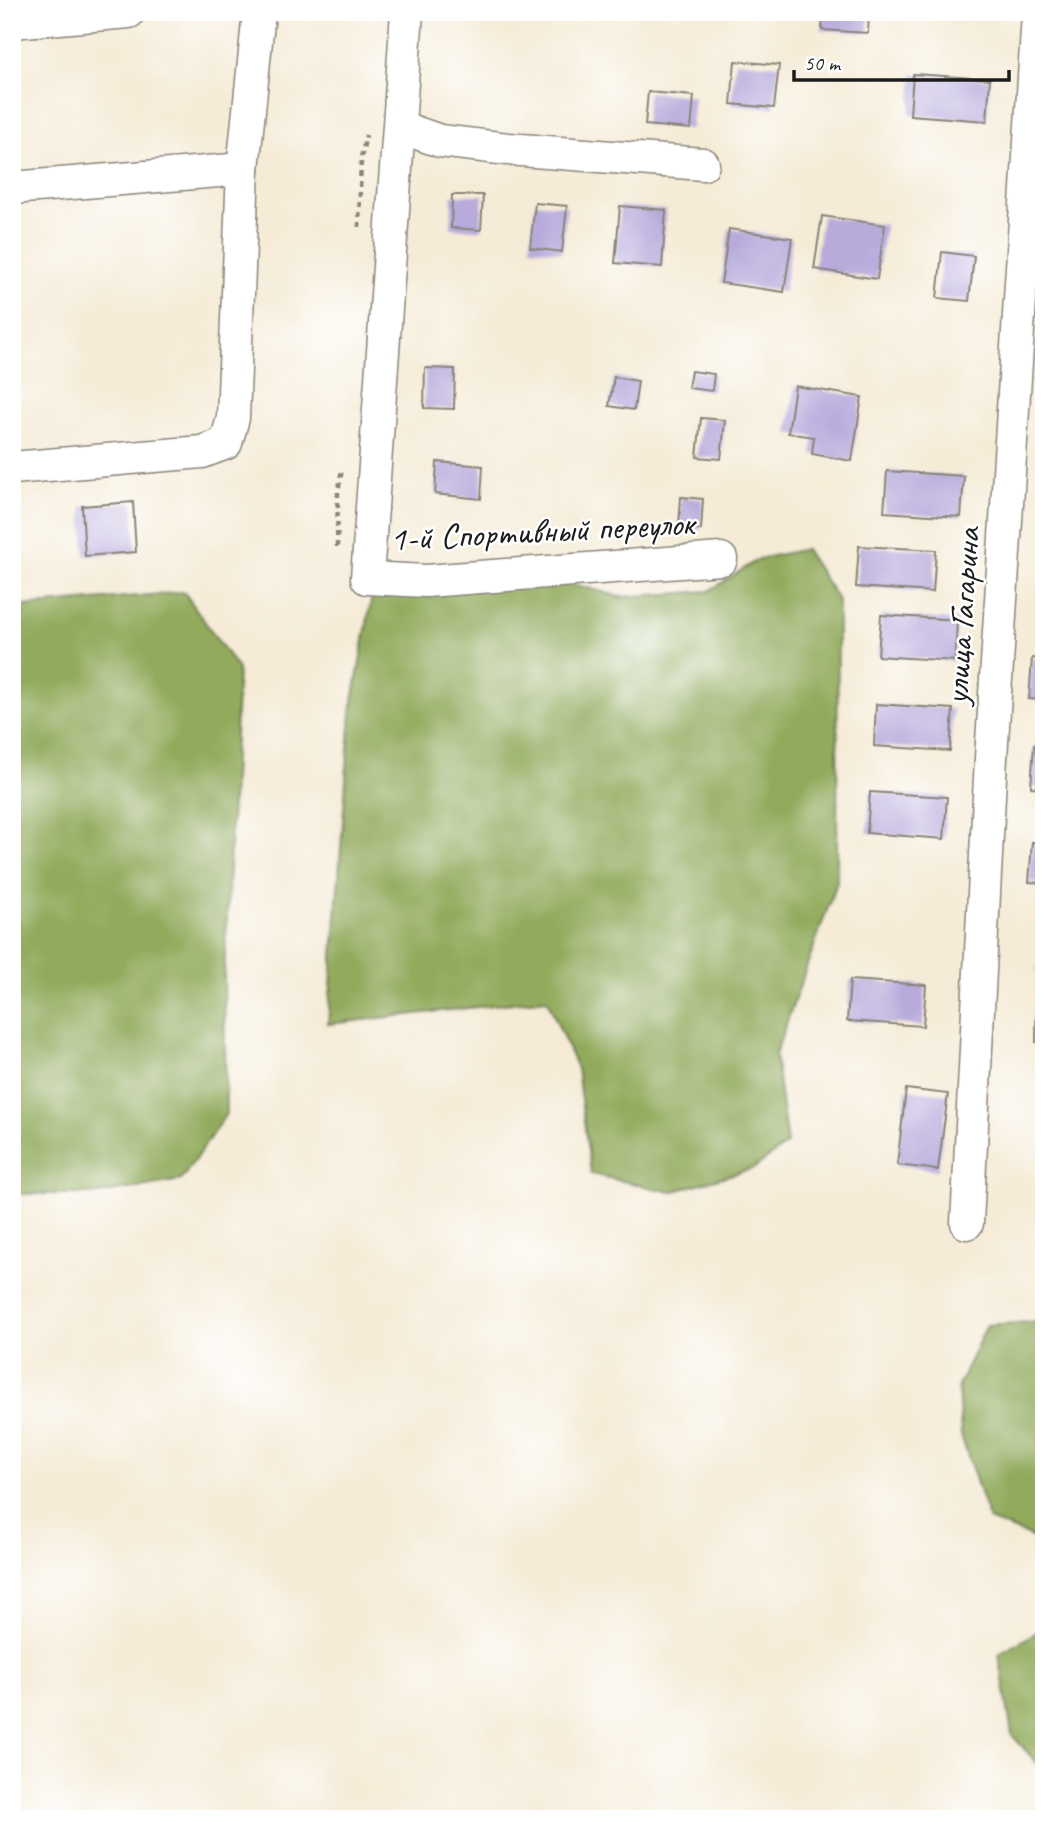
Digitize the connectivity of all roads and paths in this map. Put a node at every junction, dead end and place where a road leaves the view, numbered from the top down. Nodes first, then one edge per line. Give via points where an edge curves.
1 (129, 12) edge
2 (259, 12) edge
3 (407, 12) edge
4 (1038, 14) edge
5 (12, 22) edge
6 (400, 127) junction
7 (704, 164) dead end
8 (243, 169) junction
9 (12, 188) edge
10 (12, 468) edge
11 (721, 559) dead end
12 (967, 1223) dead end

1 - 5 street
2 - 8 street
3 - 6 street
4 - 12 street, улица Гагарина
6 - 7 street via 440,141
6 - 11 street, 1-й Спортивный переулок via 367,578 426,581
8 - 9 street
8 - 10 street via 233,418 226,443 202,452

